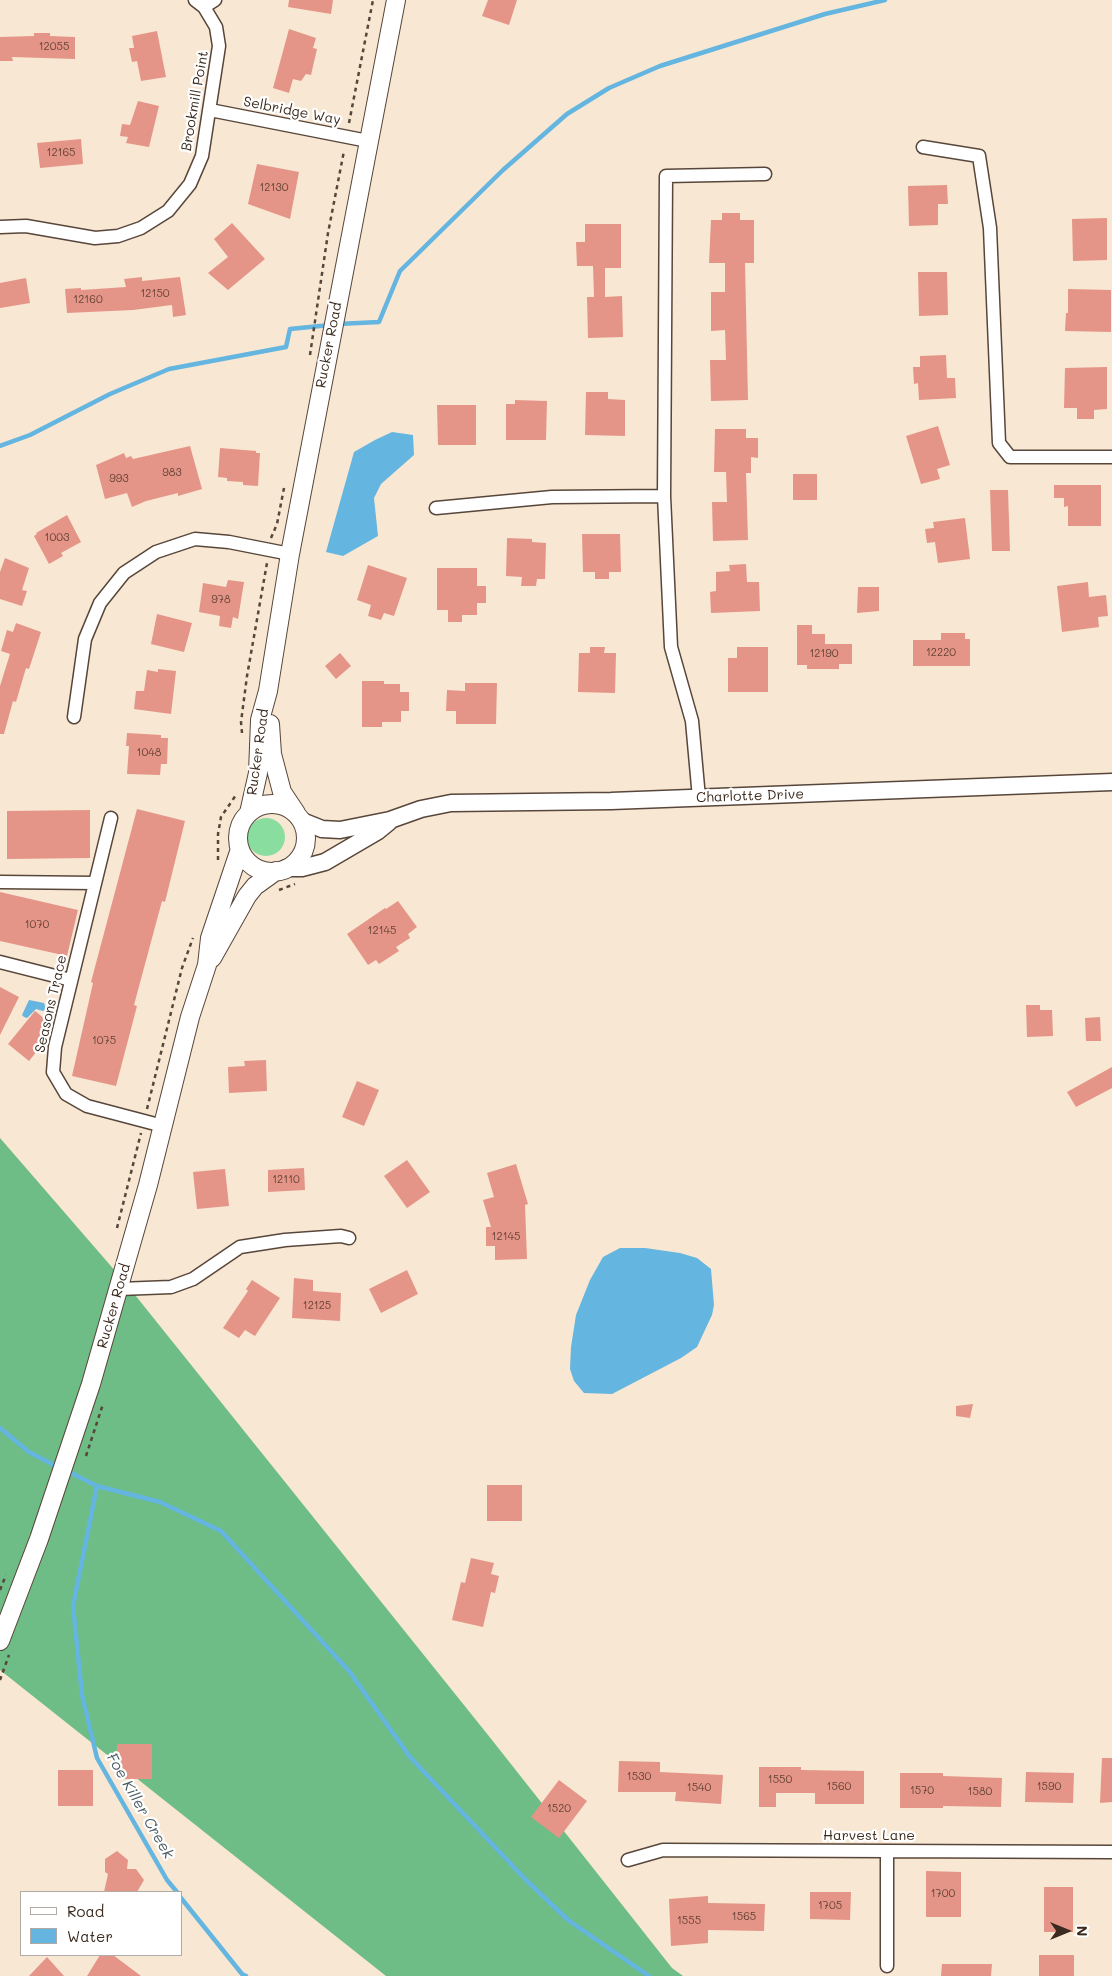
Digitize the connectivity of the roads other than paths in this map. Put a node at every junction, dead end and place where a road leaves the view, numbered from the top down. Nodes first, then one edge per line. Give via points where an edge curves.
1 (215, 0) edge
2 (396, 0) edge
3 (199, 4) edge
4 (210, 110) junction
5 (368, 141) junction
6 (923, 147) dead end
7 (765, 174) dead end
8 (0, 227) edge
9 (1112, 458) edge
10 (664, 496) junction
11 (436, 508) dead end
12 (290, 554) junction
13 (268, 691) junction
14 (74, 717) dead end
15 (1112, 782) edge
16 (699, 798) junction
17 (249, 813) junction
18 (299, 817) junction
19 (111, 818) dead end
20 (390, 820) junction
21 (240, 849) junction
22 (281, 870) junction
23 (0, 882) edge
24 (95, 883) junction
25 (0, 962) edge
26 (207, 965) junction
27 (71, 980) junction
28 (163, 1126) junction
29 (349, 1238) dead end
30 (119, 1289) junction
31 (0, 1641) edge
32 (887, 1852) junction
33 (1112, 1852) edge
34 (628, 1860) dead end
35 (887, 1966) dead end

1 - 3 street
2 - 5 main road, Rucker Road
3 - 4 street, Brookmill Point via 216,28 219,46
4 - 5 street, Selbridge Way
4 - 8 street, Brookmill Point via 202,156 190,184 168,211 141,228 118,236 95,238 26,226
5 - 12 main road, Rucker Road
6 - 9 street via 979,156 990,228 999,443 1010,457
7 - 10 street via 666,176
10 - 11 street via 552,497
10 - 16 street via 671,647 692,721
12 - 13 main road, Rucker Road
12 - 14 street via 230,542 194,539 156,552 124,573 100,603 85,639
13 - 17 main road, Rucker Road via 260,720 258,773
13 - 18 main road, Rucker Road via 272,754 282,792
15 - 16 street, Charlotte Drive
16 - 20 street, Charlotte Drive via 452,803
17 - 18 main road via 256,807 277,804 288,807
17 - 21 main road via 238,835
18 - 20 street, Charlotte Drive via 306,824 340,830
18 - 22 main road via 306,834 305,845 294,864
19 - 24 street, Seasons Trace
20 - 22 street, Charlotte Drive via 378,831 325,862
21 - 22 main road via 251,865 261,870
21 - 26 main road, Rucker Road via 210,938
22 - 26 main road, Rucker Road via 255,886 247,896
23 - 24 street
24 - 27 street, Seasons Trace
25 - 27 street
26 - 28 main road, Rucker Road via 190,1017
27 - 28 street, Seasons Trace via 55,1047 53,1072 66,1094 87,1106
28 - 30 main road, Rucker Road
29 - 30 street via 285,1240 240,1247 193,1279 171,1287
30 - 31 main road, Rucker Road via 56,1490
32 - 33 street, Harvest Lane
32 - 34 street, Harvest Lane via 663,1850
32 - 35 street

